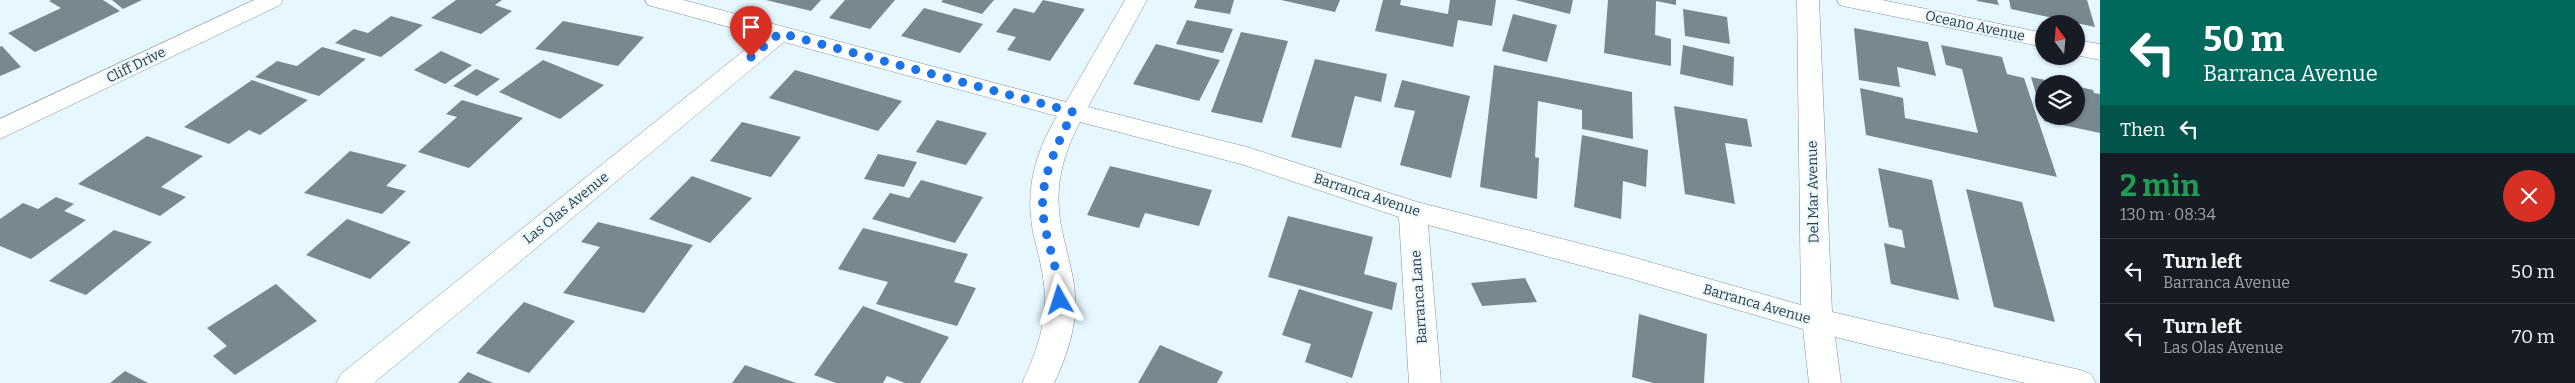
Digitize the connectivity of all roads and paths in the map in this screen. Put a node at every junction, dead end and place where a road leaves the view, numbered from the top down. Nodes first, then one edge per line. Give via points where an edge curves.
1 (272, 0) edge
2 (656, 0) edge
3 (1136, 0) edge
4 (1808, 0) edge
5 (1848, 0) edge
6 (780, 33) junction
7 (2035, 38) edge
8 (2085, 49) edge
9 (2100, 52) edge
10 (1073, 112) junction
11 (0, 130) edge
12 (1413, 211) junction
13 (1817, 321) junction
14 (352, 383) edge
15 (1038, 383) edge
16 (1425, 383) edge
17 (1826, 383) edge
18 (2080, 383) edge

1 - 11 street, Cliff Drive
2 - 6 street, Barranca Avenue
3 - 10 street
4 - 13 street, Del Mar Avenue
5 - 7 street, Oceano Avenue
6 - 10 street, Barranca Avenue
6 - 14 street, Las Olas Avenue
8 - 9 street
10 - 12 street, Barranca Avenue via 1247,156
10 - 15 street via 1050,159 1044,182 1043,219 1059,285 1060,314 1050,360
12 - 13 street, Barranca Avenue via 1626,266
12 - 16 street, Barranca Lane
13 - 17 street, Del Mar Avenue
13 - 18 street, Barranca Avenue

